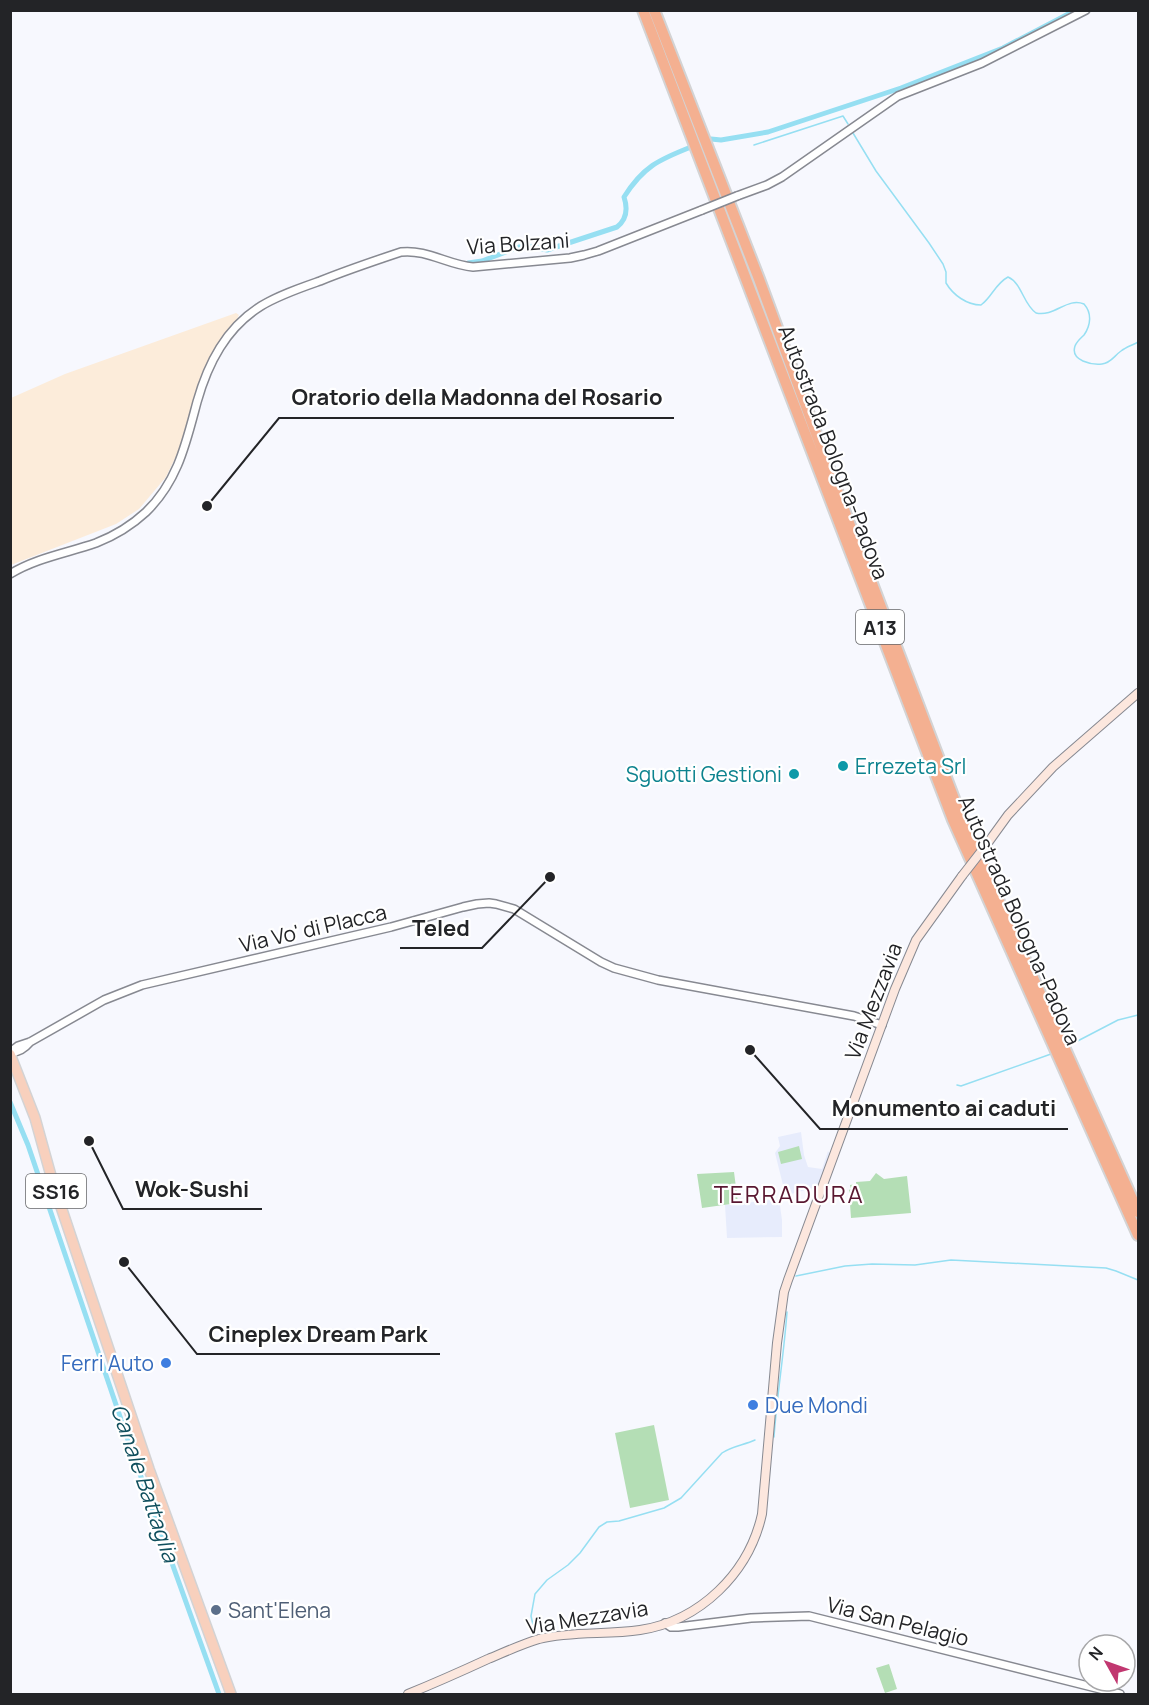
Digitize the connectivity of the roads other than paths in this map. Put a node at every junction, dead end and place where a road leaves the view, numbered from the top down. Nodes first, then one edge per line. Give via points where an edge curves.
1 (643, 10) edge
2 (654, 10) edge
3 (1086, 10) edge
4 (10, 574) edge
5 (1138, 693) edge
6 (882, 1024) junction
7 (10, 1041) edge
8 (26, 1044) junction
9 (10, 1053) edge
10 (16, 1067) junction
11 (1138, 1212) edge
12 (1138, 1235) edge
13 (665, 1623) junction
14 (231, 1695) edge
15 (408, 1695) edge
16 (1120, 1695) edge

1 - 12 highway, Autostrada Bologna-Padova / A13 via 953,820
2 - 11 highway, Autostrada Bologna-Padova / A13 via 961,817
3 - 4 street, Via Bolzani, bridge via 982,63 898,96 767,185 598,251 570,258 472,267 423,252 401,252 262,305 234,329 208,368 180,462 146,512 96,543 23,566
5 - 6 main road, Via Mezzavia, bridge via 1053,767 1008,815 916,940
6 - 8 street, Via Vo' di Placca via 625,972 600,962 514,909 477,903 142,985 104,1000
6 - 13 main road, Via Mezzavia via 784,1292 763,1506 755,1539 738,1569 717,1593 694,1610
7 - 8 street
8 - 9 street, Via Vo' di Placca via 18,1052
8 - 10 street
9 - 10 main road, SS16
10 - 14 main road, SS16 via 149,1468
13 - 15 main road, Via Mezzavia via 642,1629 540,1639
13 - 16 street, Via San Pelagio via 678,1627 809,1616

